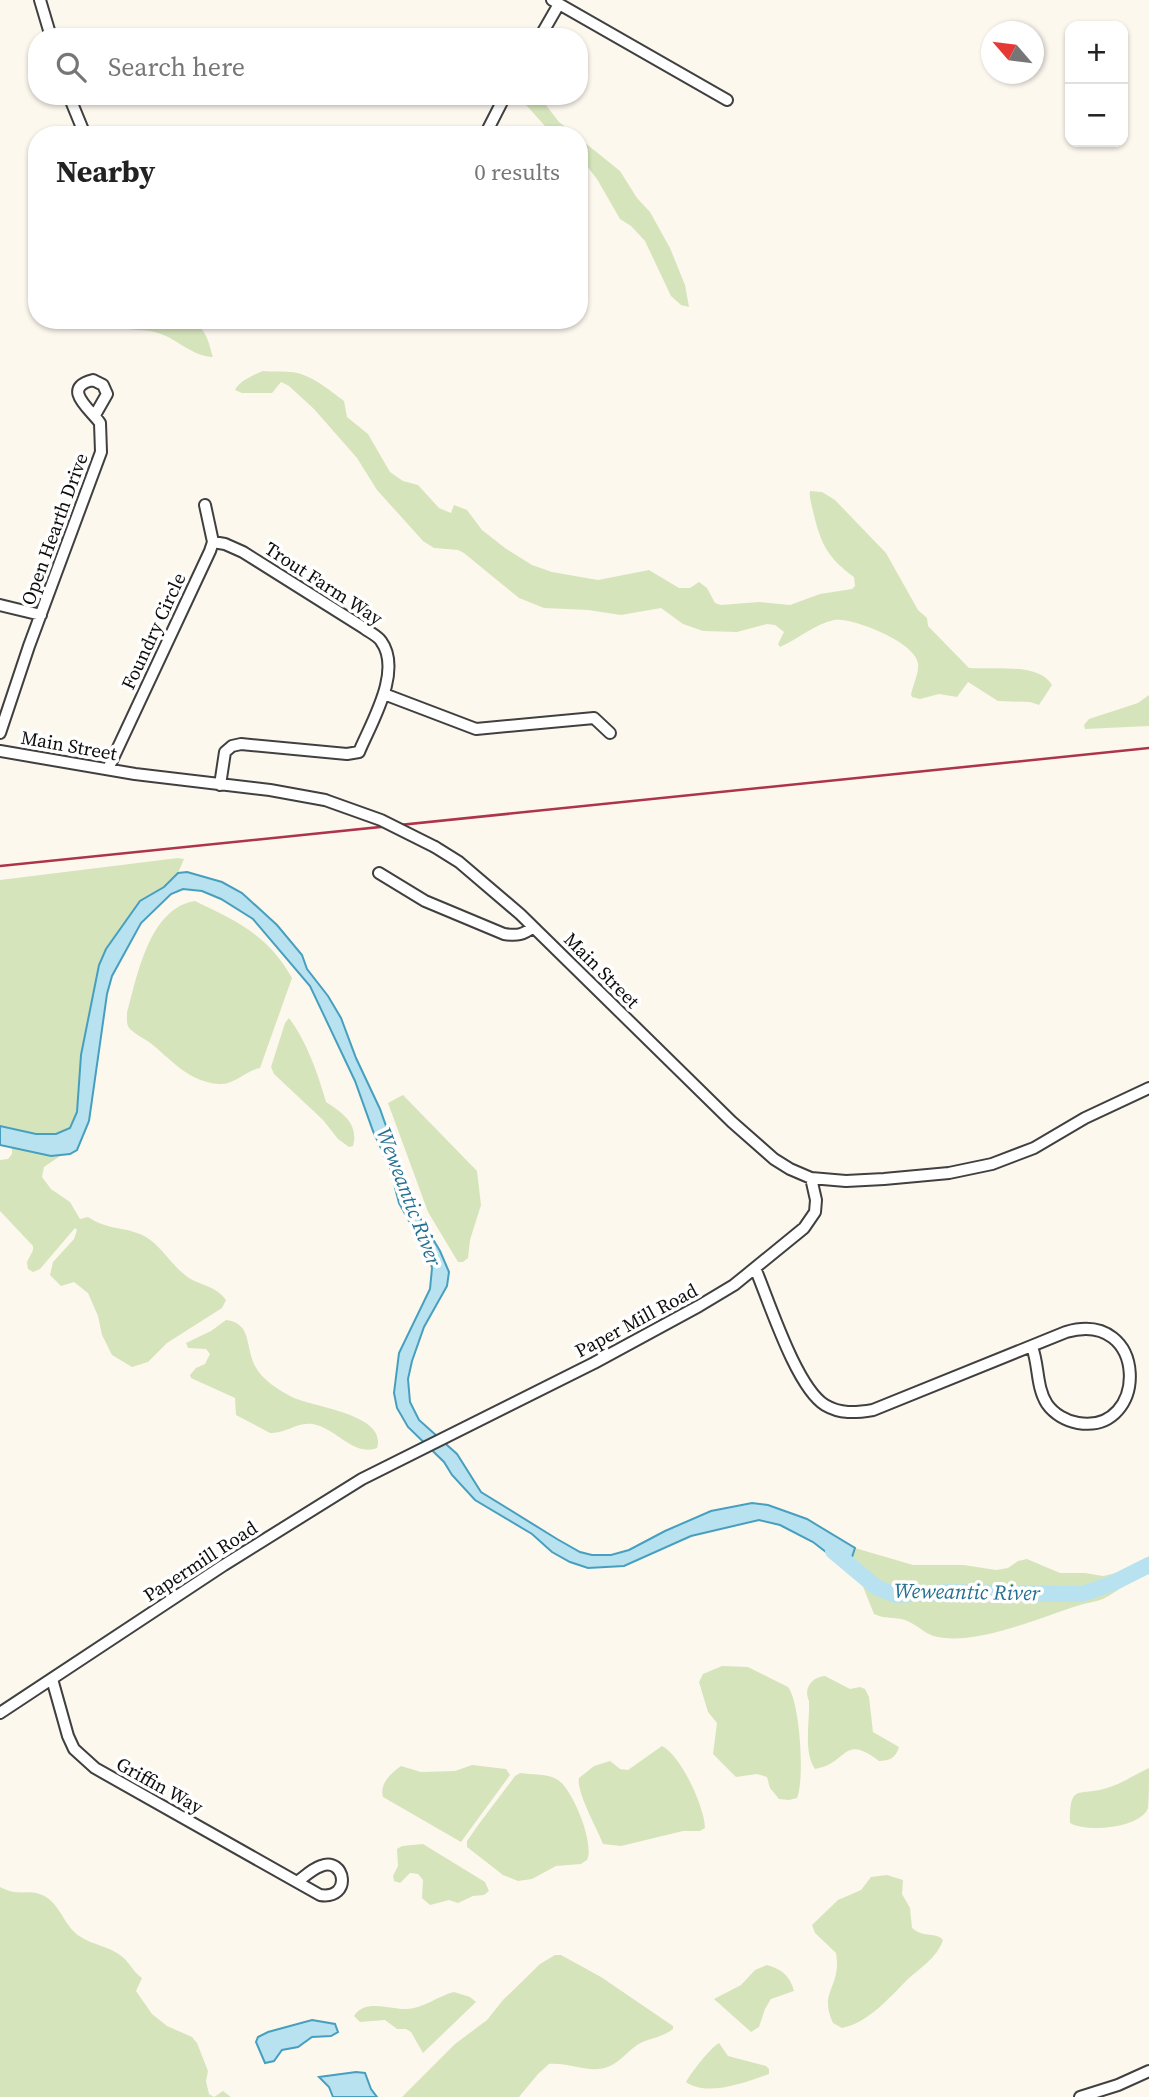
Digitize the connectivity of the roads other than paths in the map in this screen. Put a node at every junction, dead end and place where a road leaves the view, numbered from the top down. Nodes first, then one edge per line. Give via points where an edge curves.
1 (40, 0) edge
2 (556, 2) edge
3 (48, 28) edge
4 (544, 28) edge
5 (727, 100) dead end
6 (73, 105) edge
7 (500, 105) edge
8 (81, 126) edge
9 (490, 126) edge
10 (95, 415) dead end
11 (205, 505) dead end
12 (213, 542) junction
13 (0, 605) edge
14 (41, 615) junction
15 (384, 694) junction
16 (0, 733) edge
17 (610, 733) dead end
18 (0, 751) edge
19 (108, 769) junction
20 (220, 785) junction
21 (379, 873) dead end
22 (533, 927) junction
23 (1149, 1088) edge
24 (811, 1178) junction
25 (755, 1268) junction
26 (1032, 1347) junction
27 (424, 1449) joint
28 (52, 1679) junction
29 (0, 1713) edge
30 (297, 1882) dead end
31 (1149, 2071) edge
32 (1080, 2097) edge

1 - 3 street
2 - 4 street
2 - 5 street
6 - 8 street
7 - 9 street
10 - 14 street, Open Hearth Drive via 100,423 101,452
11 - 12 street
12 - 15 street, Trout Farm Way via 243,552 381,640 389,667
12 - 19 street, Foundry Circle
13 - 14 street
14 - 16 street, Open Hearth Drive
15 - 17 street via 476,729 594,718
15 - 20 street, Trout Farm Way via 359,752 232,746 225,752
18 - 19 street, Main Street
19 - 20 street, Main Street
20 - 22 street, Main Street, bridge via 325,800 381,820 458,862
21 - 22 street via 425,901 504,934 516,936
22 - 24 street, Main Street via 732,1122 774,1158
23 - 24 street, Main Street via 1034,1148 992,1164 884,1179
24 - 25 street, Paper Mill Road via 815,1212 804,1228
25 - 26 street via 804,1383 822,1404 833,1409 873,1410
25 - 27 street, Paper Mill Road via 699,1307
26 - 26 street via 1080,1328 1112,1335 1132,1363 1132,1390 1125,1405 1101,1422 1071,1422 1058,1415 1040,1391
27 - 28 street, Papermill Road via 362,1479 300,1517
28 - 29 street, Papermill Road
28 - 30 street, Griffin Way via 68,1736 83,1759
31 - 32 street

